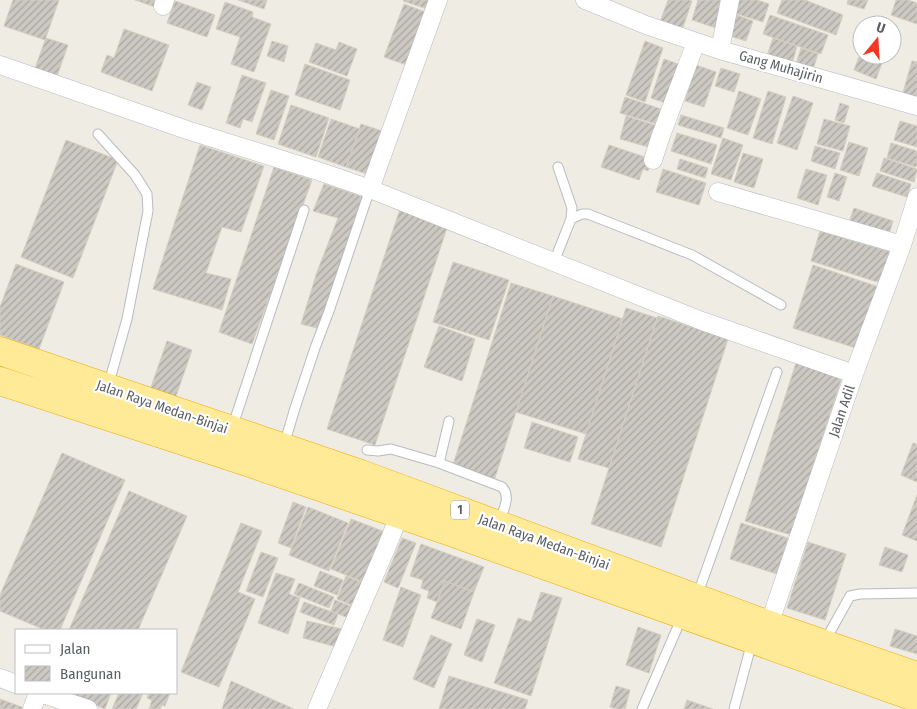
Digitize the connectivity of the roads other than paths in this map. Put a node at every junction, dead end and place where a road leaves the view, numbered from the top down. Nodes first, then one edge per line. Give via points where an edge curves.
1 (438, 0) edge
2 (585, 0) edge
3 (730, 0) edge
4 (696, 42) junction
5 (720, 50) junction
6 (0, 65) edge
7 (917, 106) edge
8 (98, 134) dead end
9 (654, 160) dead end
10 (558, 167) dead end
11 (370, 189) junction
12 (718, 192) dead end
13 (917, 197) edge
14 (304, 210) dead end
15 (571, 219) junction
16 (902, 245) junction
17 (554, 262) junction
18 (781, 305) dead end
19 (0, 351) edge
20 (777, 372) dead end
21 (854, 374) junction
22 (0, 382) edge
23 (108, 389) junction
24 (449, 420) dead end
25 (231, 430) junction
26 (367, 450) dead end
27 (266, 451) junction
28 (439, 463) junction
29 (404, 503) junction
30 (498, 524) junction
31 (917, 594) edge
32 (690, 606) junction
33 (761, 632) junction
34 (823, 644) junction
35 (917, 676) edge
36 (0, 678) edge
37 (15, 684) edge
38 (39, 694) edge
39 (42, 694) edge
40 (917, 698) edge
41 (32, 709) edge
42 (88, 709) edge
43 (317, 709) edge
44 (642, 709) edge
45 (734, 709) edge

1 - 11 street
2 - 4 street, Gang Muhajirin
3 - 5 street
4 - 5 street, Gang Muhajirin
4 - 9 street
5 - 7 street, Gang Muhajirin
6 - 11 street
8 - 23 lane via 135,175 147,194 148,211 127,319
10 - 15 lane via 572,208
11 - 17 street
11 - 27 lane via 295,408
12 - 16 street
13 - 16 street, Jalan Adil
14 - 25 lane
15 - 17 lane
15 - 18 lane via 588,214 692,256
16 - 21 street, Jalan Adil
17 - 21 street via 702,321
19 - 23 highway, Jalan Raya Medan-Binjai / 1
20 - 32 lane
21 - 33 street, Jalan Adil
22 - 27 highway, Jalan Raya Medan-Binjai / 1
23 - 25 highway, Jalan Raya Medan-Binjai / 1
24 - 28 lane
25 - 27 highway, Jalan Raya Medan-Binjai / 1
26 - 28 lane via 391,449
27 - 29 highway, Jalan Raya Medan-Binjai / 1
28 - 30 lane via 506,491 507,499
29 - 30 highway, Jalan Raya Medan-Binjai / 1
29 - 32 highway, Jalan Raya Medan-Binjai / 1 via 451,532
29 - 43 street
30 - 32 highway, Jalan Raya Medan-Binjai / 1
31 - 34 lane via 850,596
32 - 33 highway, Jalan Raya Medan-Binjai / 1
32 - 44 lane
33 - 34 highway, Jalan Raya Medan-Binjai / 1
33 - 40 highway, Jalan Raya Medan-Binjai / 1
33 - 45 lane
34 - 35 highway, Jalan Raya Medan-Binjai / 1
36 - 37 street
38 - 41 street
39 - 42 street

